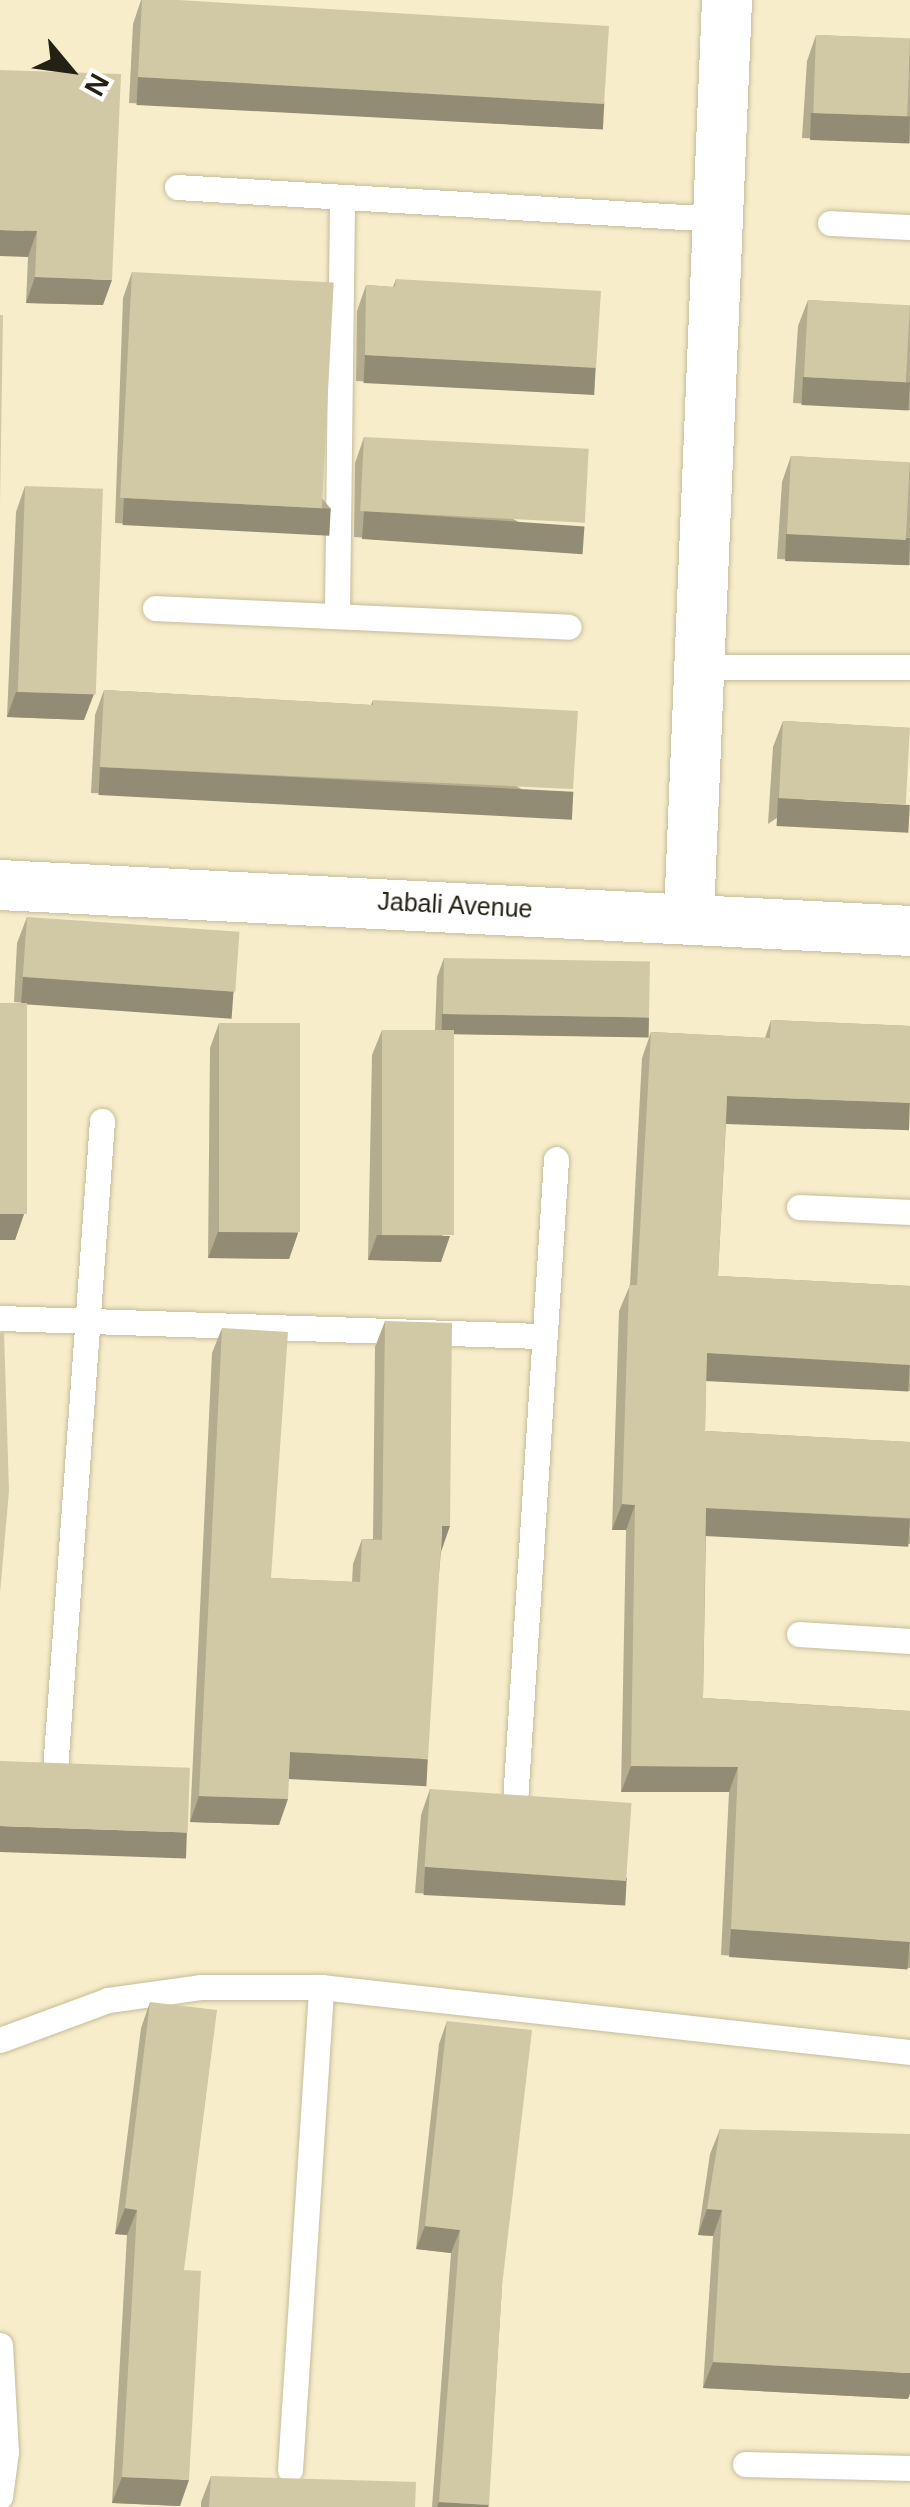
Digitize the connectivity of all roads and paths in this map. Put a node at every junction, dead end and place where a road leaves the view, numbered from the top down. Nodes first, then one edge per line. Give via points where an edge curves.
1 (727, 0) edge
2 (177, 186) dead end
3 (342, 200) junction
4 (717, 219) junction
5 (830, 224) dead end
6 (910, 227) edge
7 (155, 608) dead end
8 (337, 612) junction
9 (569, 626) dead end
10 (700, 667) junction
11 (910, 667) edge
12 (0, 885) edge
13 (689, 916) junction
14 (910, 931) edge
15 (102, 1121) dead end
16 (556, 1159) dead end
17 (799, 1208) dead end
18 (910, 1212) edge
19 (0, 1318) edge
20 (92, 1321) junction
21 (540, 1336) junction
22 (799, 1634) dead end
23 (910, 1642) edge
24 (55, 1770) edge
25 (515, 1802) edge
26 (321, 1988) junction
27 (0, 2040) edge
28 (910, 2052) edge
29 (0, 2345) edge
30 (745, 2464) dead end
31 (910, 2468) edge
32 (290, 2470) dead end
33 (0, 2497) edge

1 - 4 street
2 - 3 lane
3 - 4 lane
3 - 8 lane
4 - 10 street
5 - 6 lane
7 - 8 lane
8 - 9 lane
10 - 11 lane
10 - 13 street
12 - 13 street, Jabali Avenue
13 - 14 street, Jabali Avenue
15 - 20 lane
16 - 21 lane
17 - 18 lane
19 - 20 lane
20 - 21 lane
20 - 24 lane
21 - 25 lane
22 - 23 lane
26 - 27 lane via 200,1987 108,2000
26 - 28 lane
26 - 32 lane
29 - 33 lane via 6,2452
30 - 31 lane

